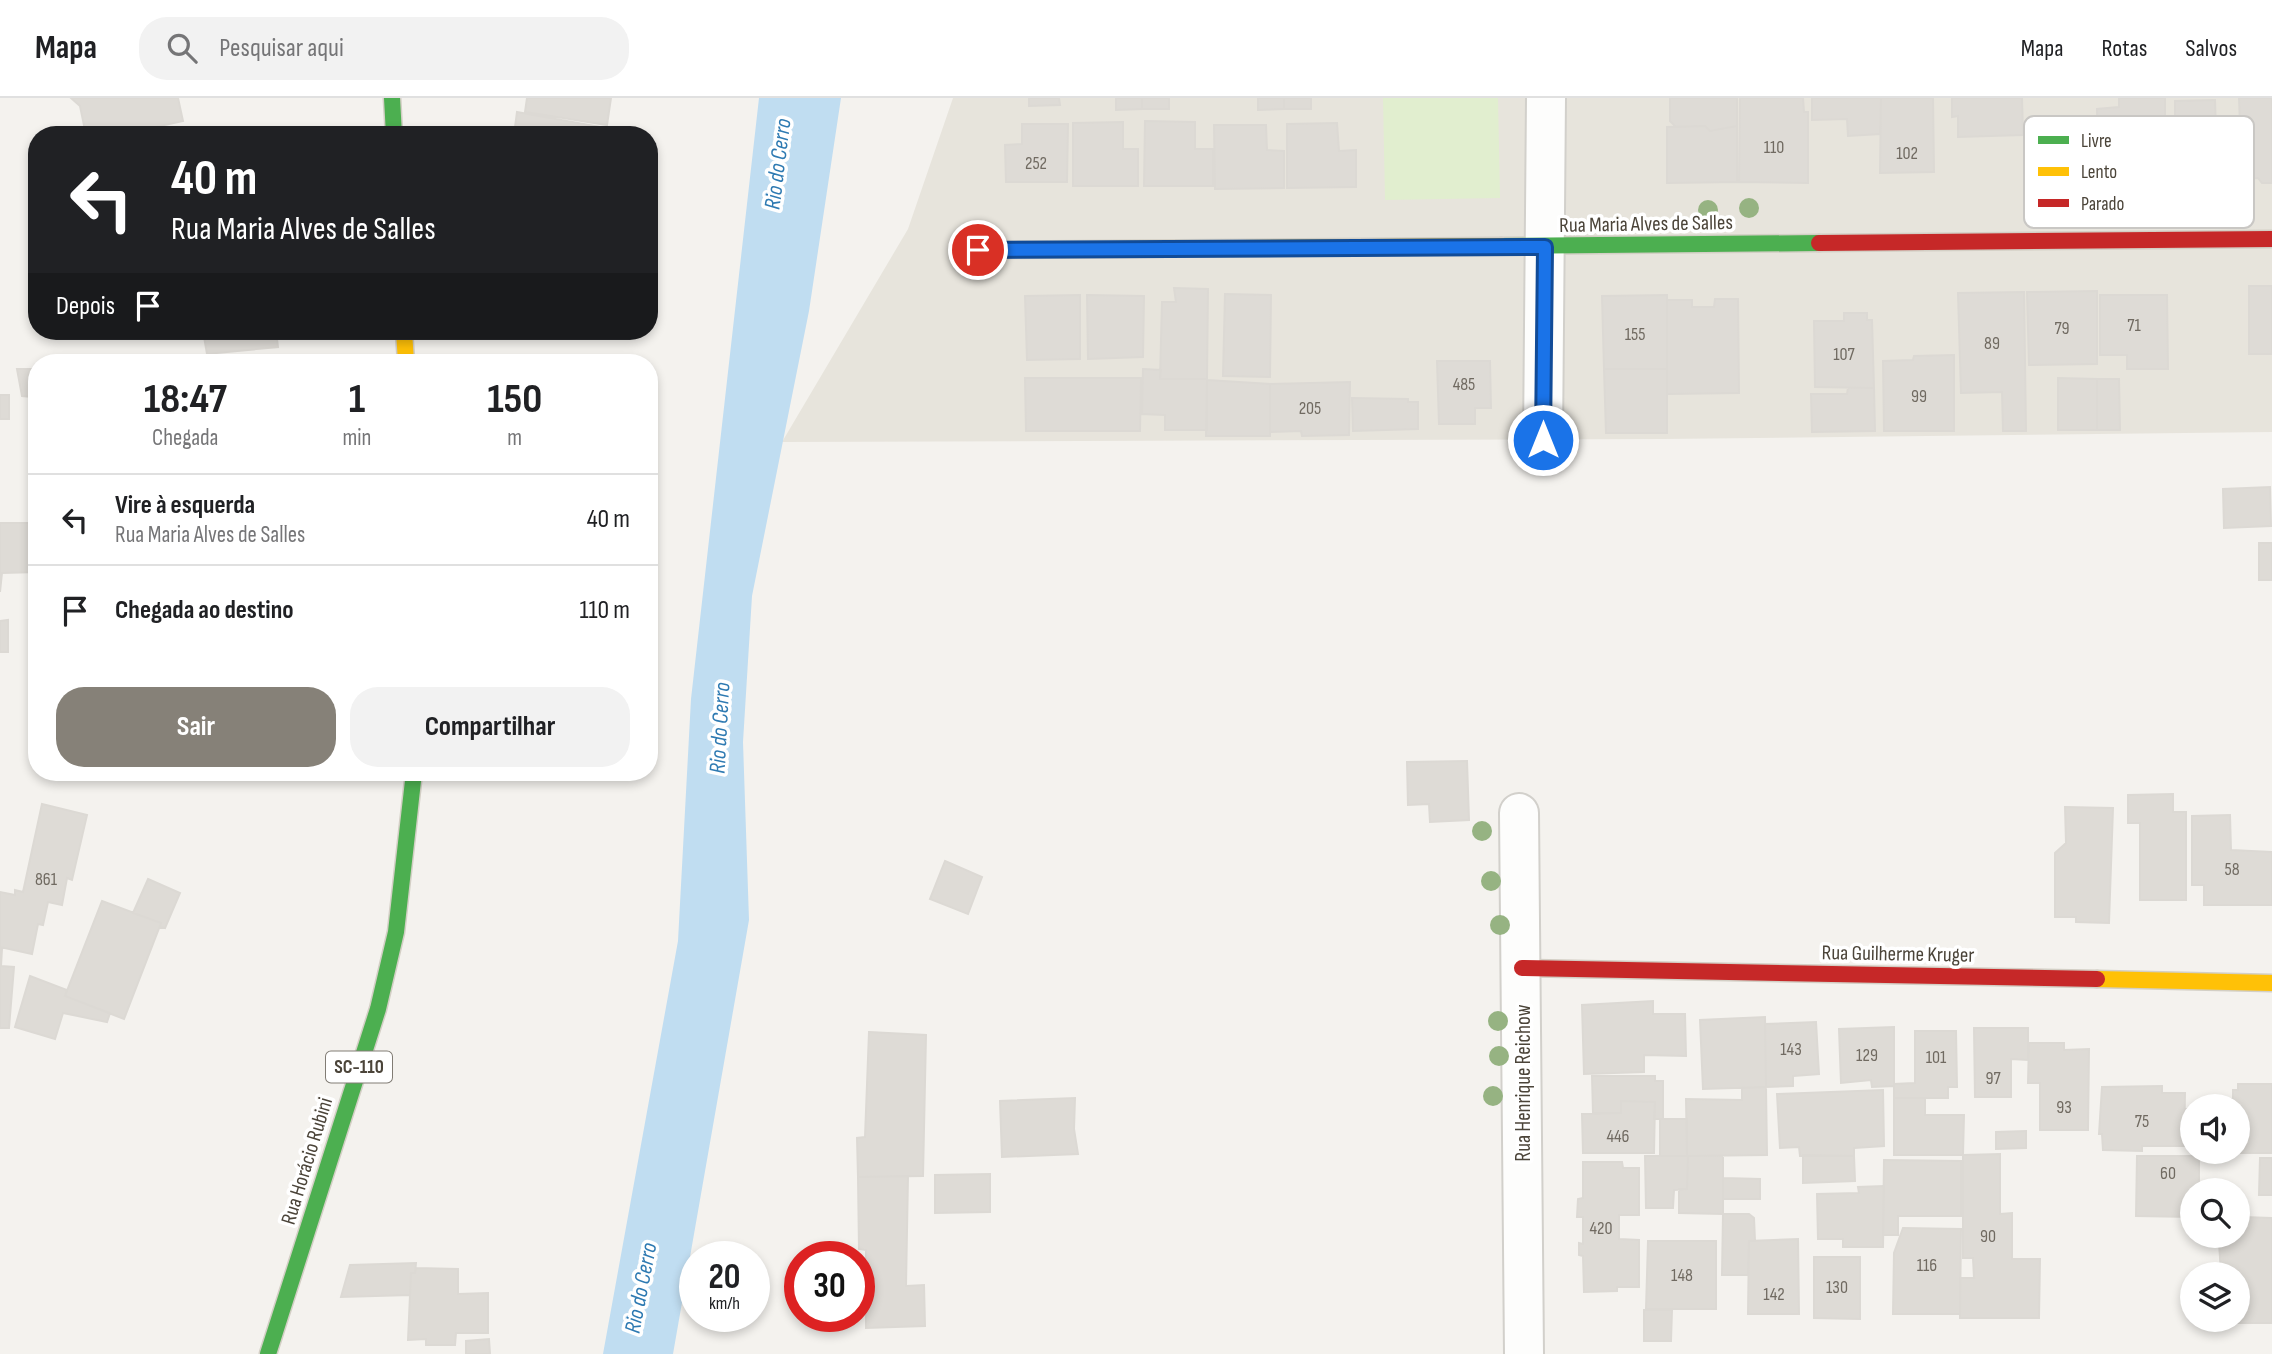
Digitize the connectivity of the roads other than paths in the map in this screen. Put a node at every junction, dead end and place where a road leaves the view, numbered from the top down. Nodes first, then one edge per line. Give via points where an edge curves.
1 (392, 98) edge
2 (1546, 98) edge
3 (394, 126) edge
4 (2272, 239) edge
5 (1545, 247) junction
6 (978, 250) dead end
7 (1543, 440) dead end
8 (413, 781) edge
9 (1519, 813) dead end
10 (1522, 968) junction
11 (2272, 983) edge
12 (268, 1354) edge
13 (1524, 1354) edge

1 - 3 street
2 - 5 street
4 - 5 street, Rua Maria Alves de Salles
5 - 6 street, Rua Maria Alves de Salles
5 - 7 street
8 - 12 street, Rua Horácio Rubini / SC-110 via 396,932 378,1009
9 - 10 street, Rua Henrique Reichow
10 - 11 street, Rua Guilherme Kruger
10 - 13 street, Rua Henrique Reichow

